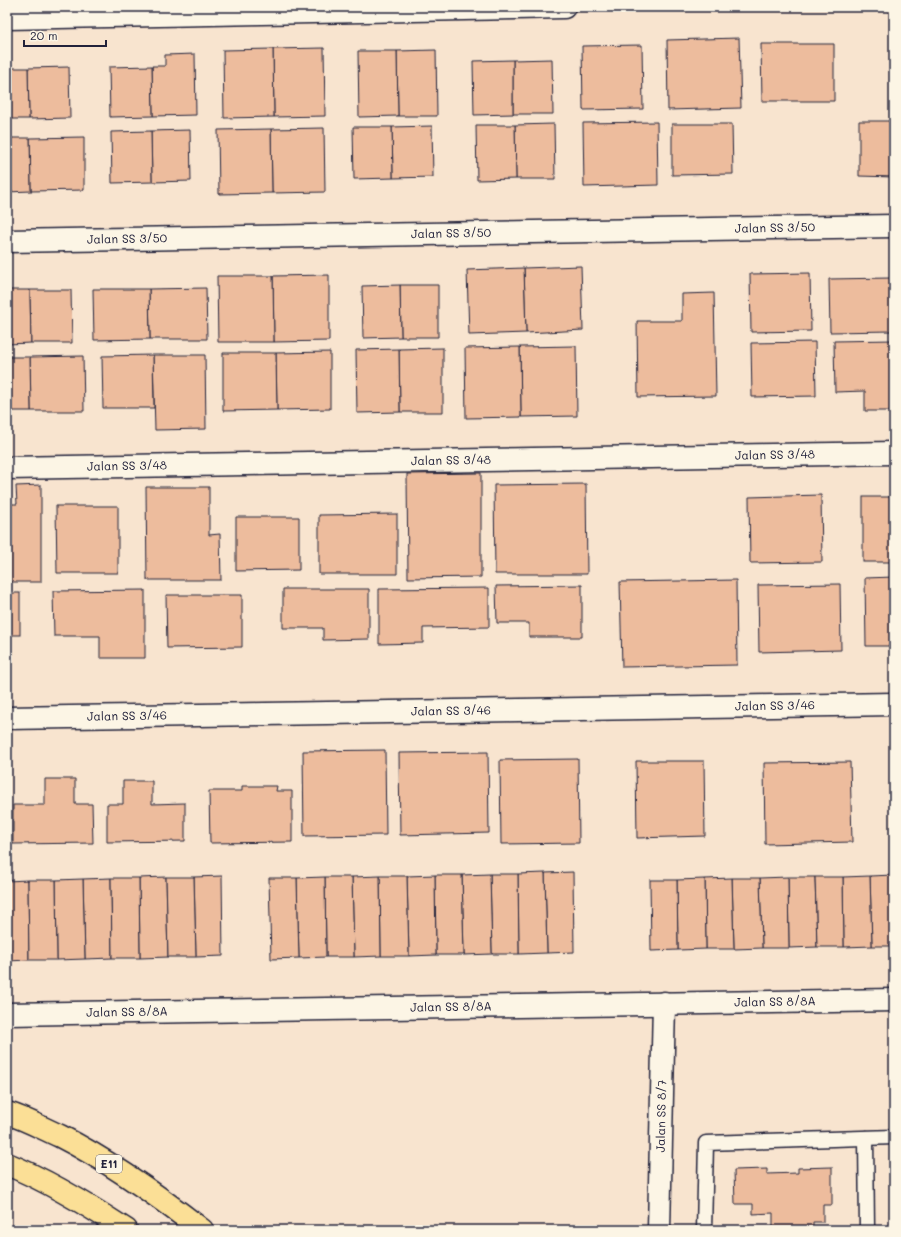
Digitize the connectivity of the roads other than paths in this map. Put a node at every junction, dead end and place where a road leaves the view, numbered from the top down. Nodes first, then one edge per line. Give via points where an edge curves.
1 (564, 7) edge
2 (7, 18) edge
3 (894, 226) edge
4 (7, 241) edge
5 (894, 453) edge
6 (7, 468) edge
7 (894, 704) edge
8 (7, 718) edge
9 (894, 1000) edge
10 (664, 1003) junction
11 (7, 1014) edge
12 (7, 1113) edge
13 (894, 1137) edge
14 (866, 1138) junction
15 (7, 1164) edge
16 (126, 1230) edge
17 (202, 1230) edge
18 (659, 1230) edge
19 (704, 1230) edge
20 (867, 1230) edge

1 - 2 street
3 - 4 street, Jalan SS 3/50
5 - 6 street, Jalan SS 3/48
7 - 8 street, Jalan SS 3/46
9 - 10 street, Jalan SS 8/8A
10 - 11 street, Jalan SS 8/8A
10 - 18 street, Jalan SS 8/7
12 - 17 highway, E11 via 23,1118 88,1150 156,1194
13 - 14 lane
14 - 19 lane via 706,1143
14 - 20 lane
15 - 16 highway via 32,1174

